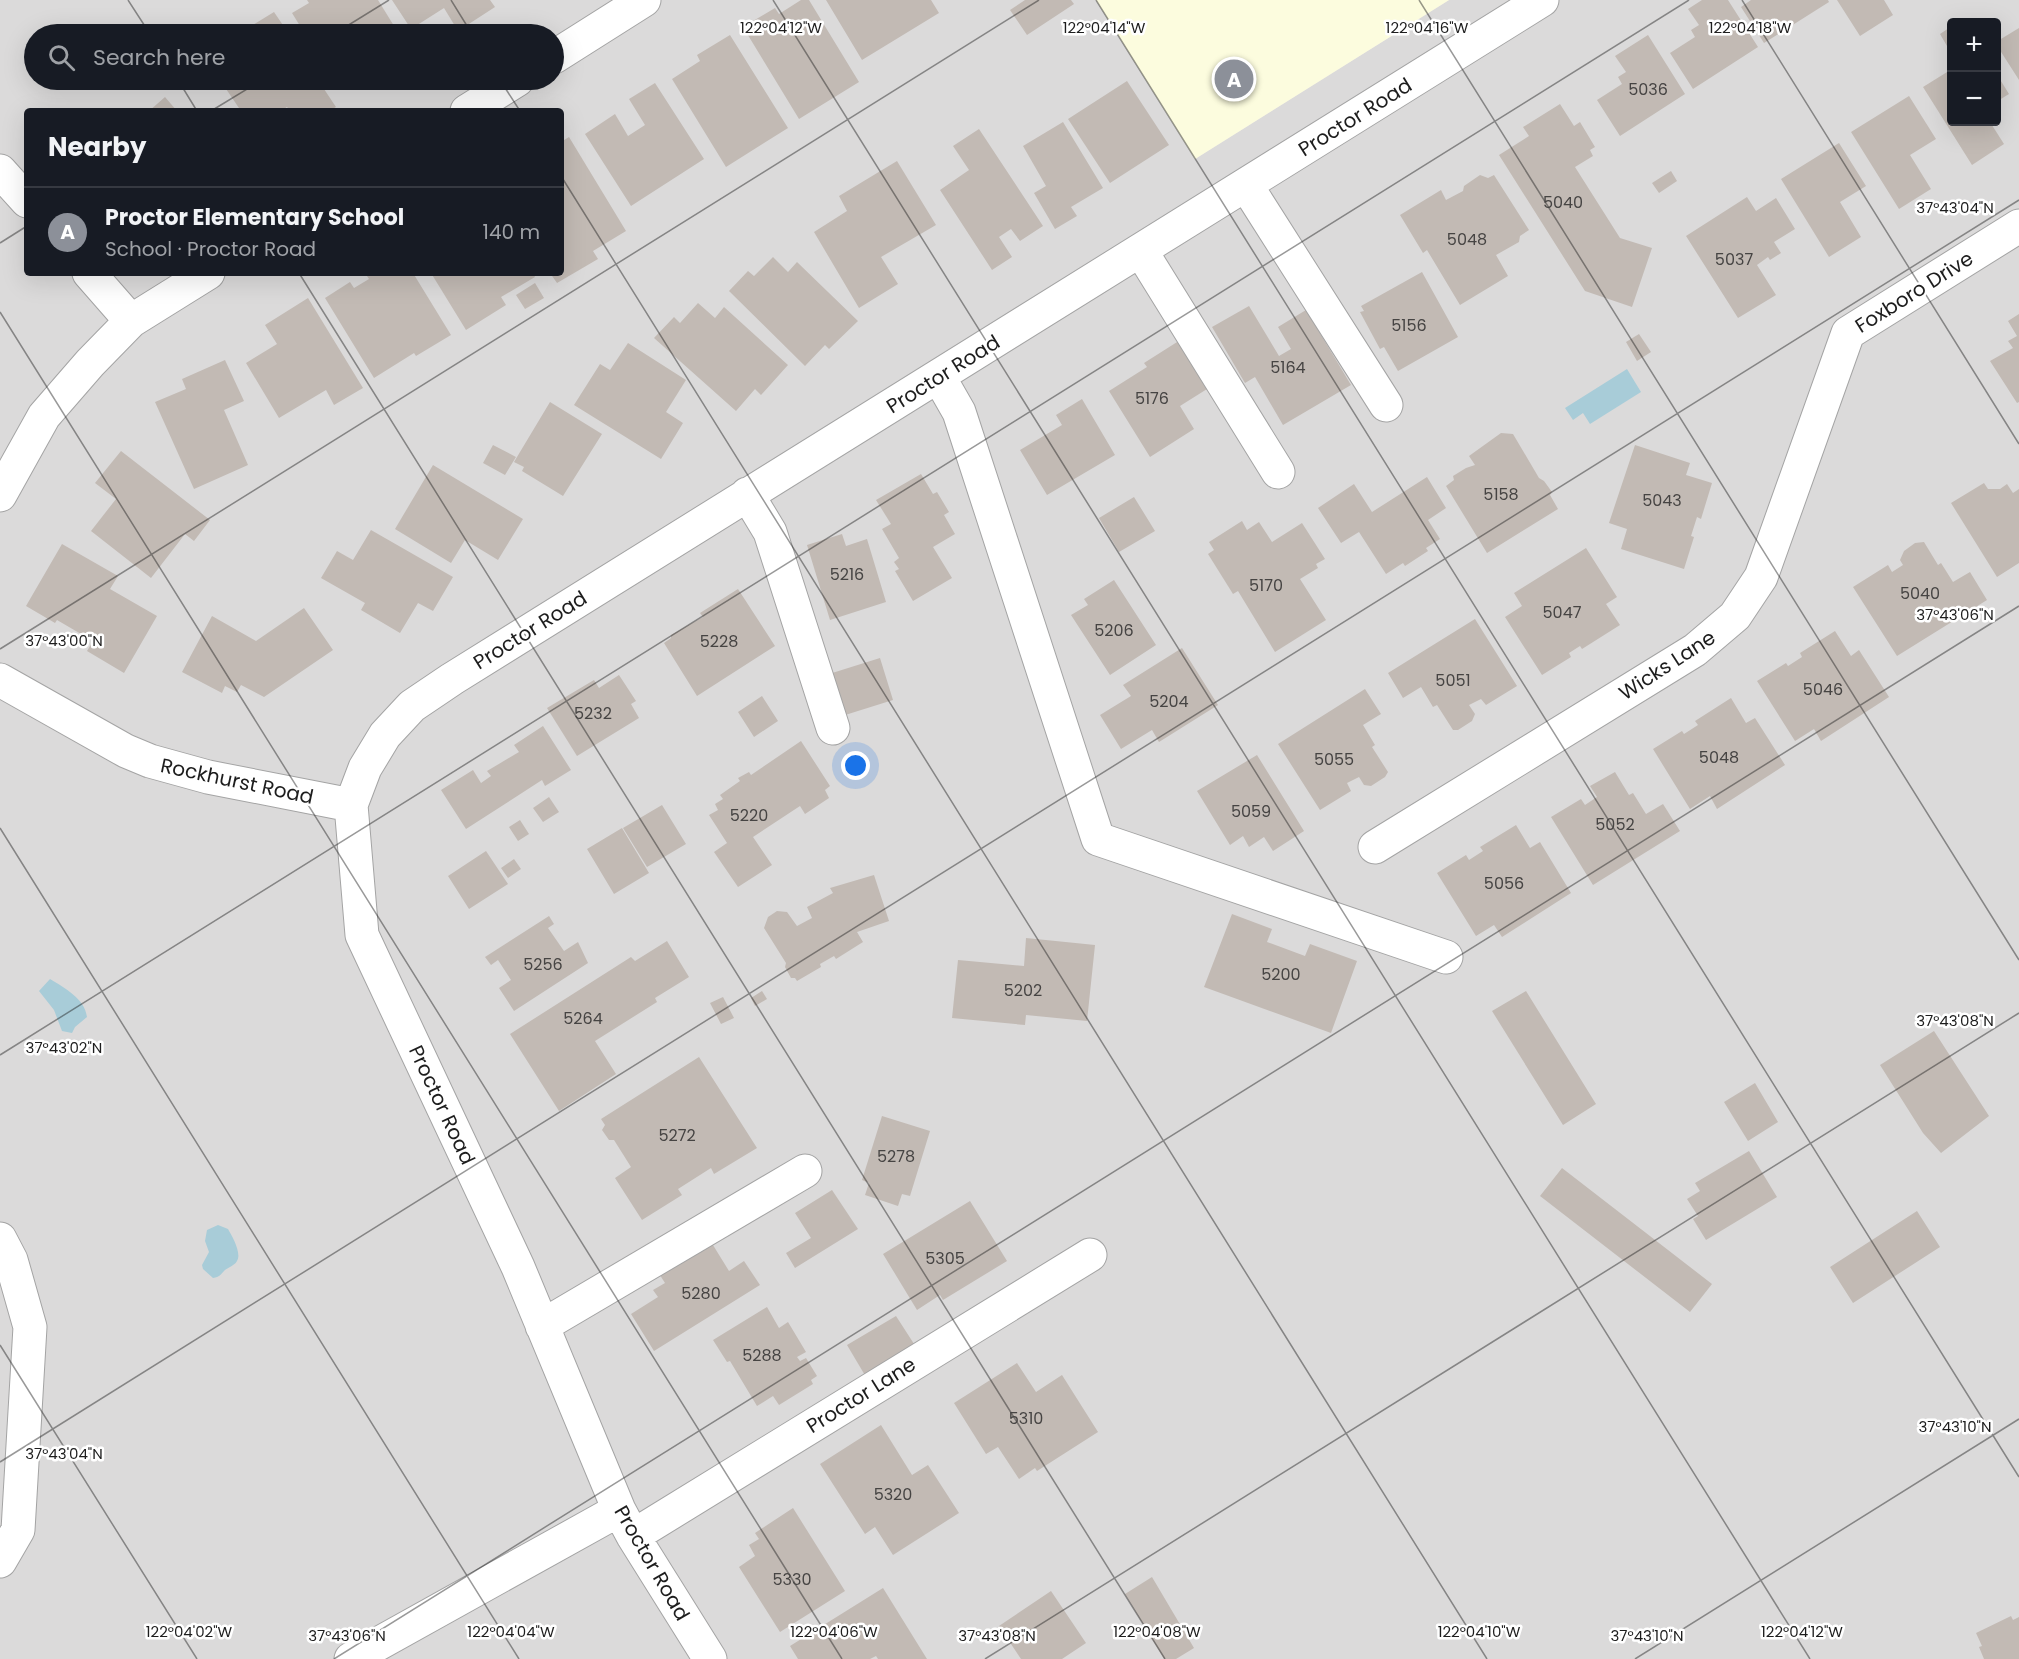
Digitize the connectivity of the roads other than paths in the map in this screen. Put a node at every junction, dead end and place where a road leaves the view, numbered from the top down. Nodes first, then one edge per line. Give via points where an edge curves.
1 (644, 0) edge
2 (1542, 0) edge
3 (564, 51) edge
4 (501, 90) edge
5 (472, 108) edge
6 (0, 171) edge
7 (1246, 185) junction
8 (24, 198) edge
9 (2019, 226) edge
10 (1141, 251) junction
11 (93, 276) edge
12 (203, 276) edge
13 (131, 321) junction
14 (939, 377) junction
15 (1834, 377) joint
16 (1386, 405) dead end
17 (1278, 472) dead end
18 (747, 494) junction
19 (0, 495) edge
20 (0, 680) edge
21 (833, 728) dead end
22 (351, 805) junction
23 (1375, 847) dead end
24 (1446, 957) dead end
25 (805, 1171) dead end
26 (0, 1239) edge
27 (1090, 1255) dead end
28 (542, 1326) junction
29 (626, 1523) junction
30 (0, 1561) edge
31 (351, 1659) edge
32 (710, 1659) edge

1 - 3 street
2 - 7 street, Proctor Road
4 - 5 street
6 - 8 street
7 - 10 street, Proctor Road
7 - 16 street
9 - 15 street, Foxboro Drive via 1848,333
10 - 14 street, Proctor Road
10 - 17 street
11 - 13 street
12 - 13 street
13 - 19 street via 44,416
14 - 18 street, Proctor Road
14 - 24 street via 958,412 1098,838
15 - 23 street, Wicks Lane via 1761,577 1735,616 1695,650
18 - 21 street via 770,532
18 - 22 street, Proctor Road via 412,706 386,735 365,768
20 - 22 street, Rockhurst Road via 150,761 208,777
22 - 28 street, Proctor Road via 362,935
25 - 28 street
26 - 30 street via 11,1260 30,1327 18,1530
27 - 29 street, Proctor Lane
28 - 29 street, Proctor Road
29 - 31 street, Proctor Lane
29 - 32 street, Proctor Road

